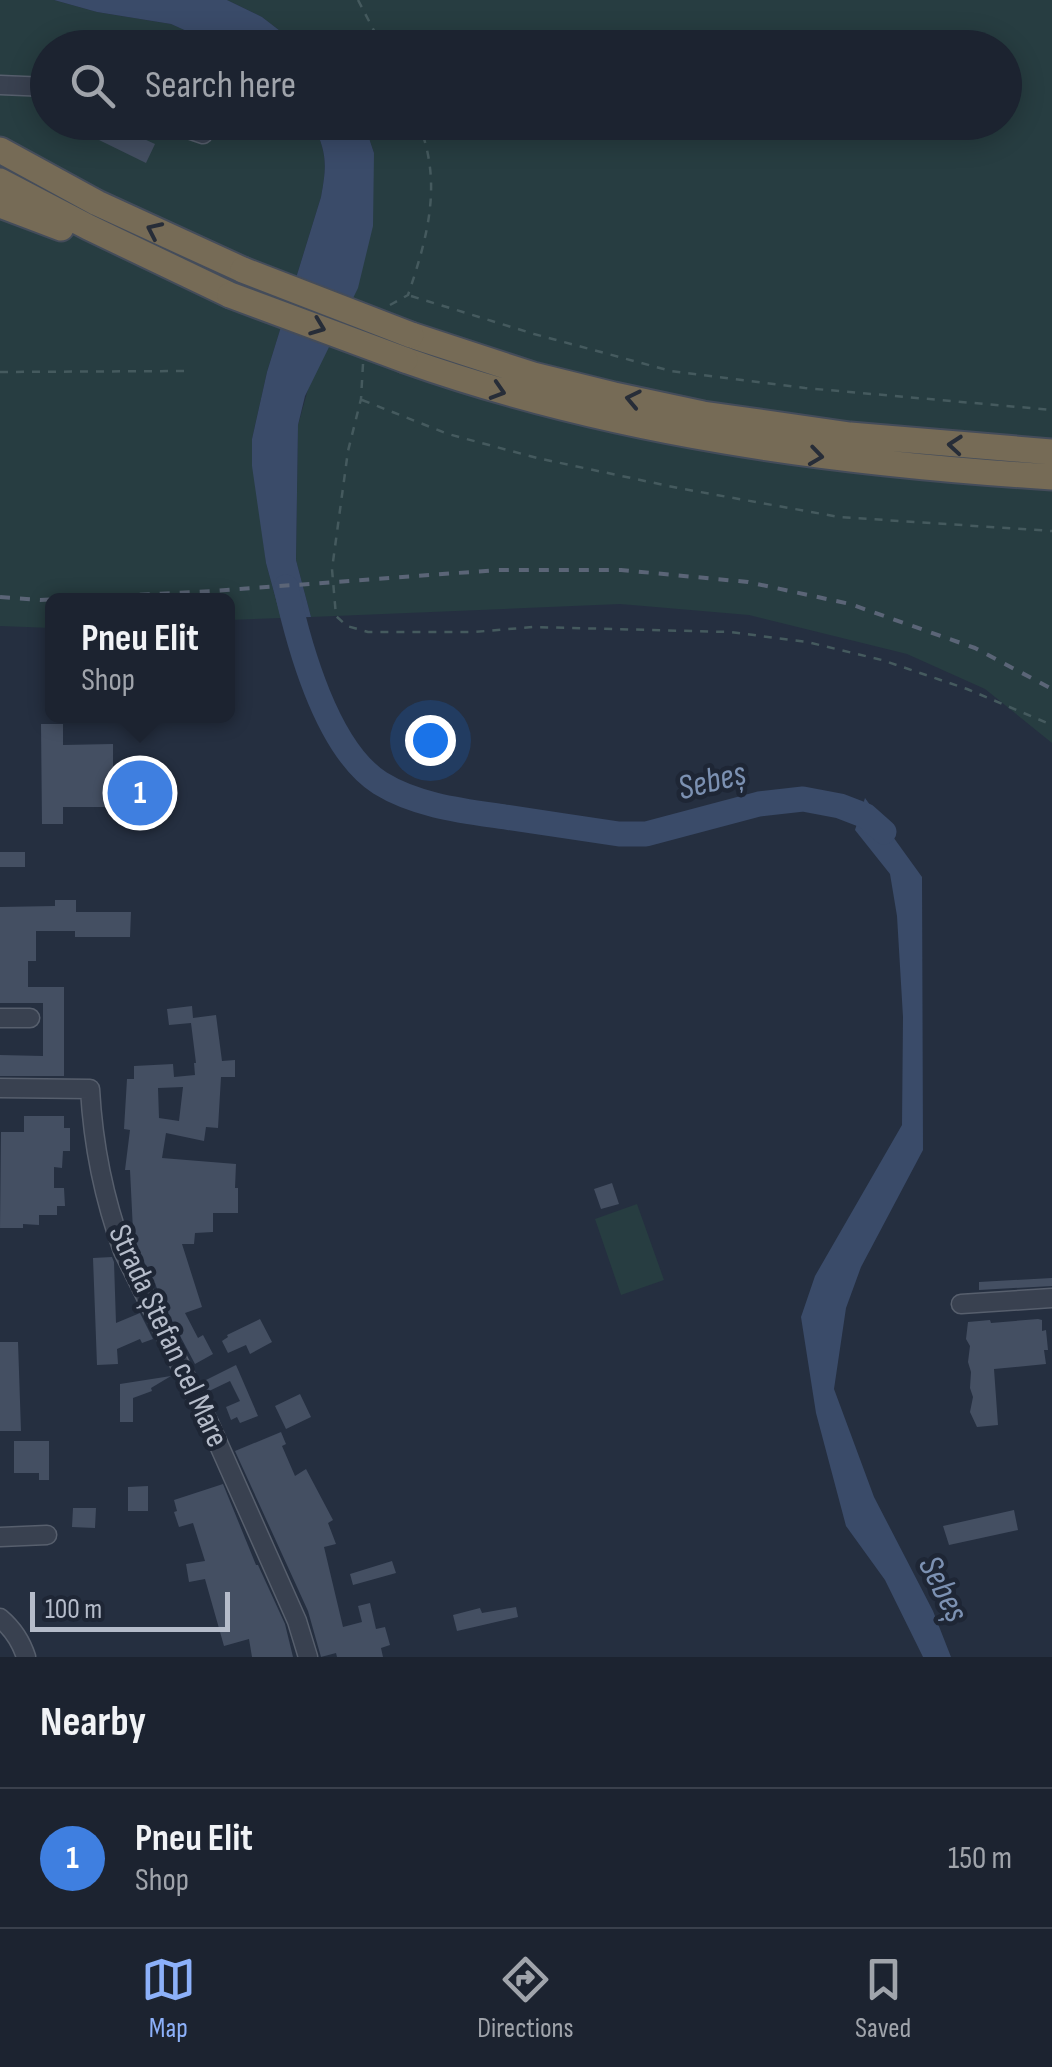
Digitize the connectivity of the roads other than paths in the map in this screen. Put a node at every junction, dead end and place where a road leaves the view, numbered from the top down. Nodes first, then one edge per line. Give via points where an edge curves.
1 (0, 85) edge
2 (30, 87) edge
3 (0, 150) edge
4 (0, 181) edge
5 (0, 205) edge
6 (230, 294) junction
7 (1052, 452) edge
8 (1052, 477) edge
9 (0, 1018) edge
10 (30, 1018) dead end
11 (0, 1088) edge
12 (1052, 1298) edge
13 (961, 1304) dead end
14 (47, 1536) dead end
15 (0, 1537) edge
16 (0, 1618) edge
17 (26, 1657) edge
18 (308, 1657) edge

1 - 2 street
7 -> 3 highway, bridge via 850,436 703,414 532,375 243,270
4 - 6 highway
5 - 6 highway via 183,282
6 -> 8 highway, bridge via 525,400 844,460
9 - 10 street
11 - 18 street, Strada Ștefan cel Mare via 90,1090 98,1156 123,1251 204,1412
12 - 13 street
14 - 15 street
16 - 17 street

